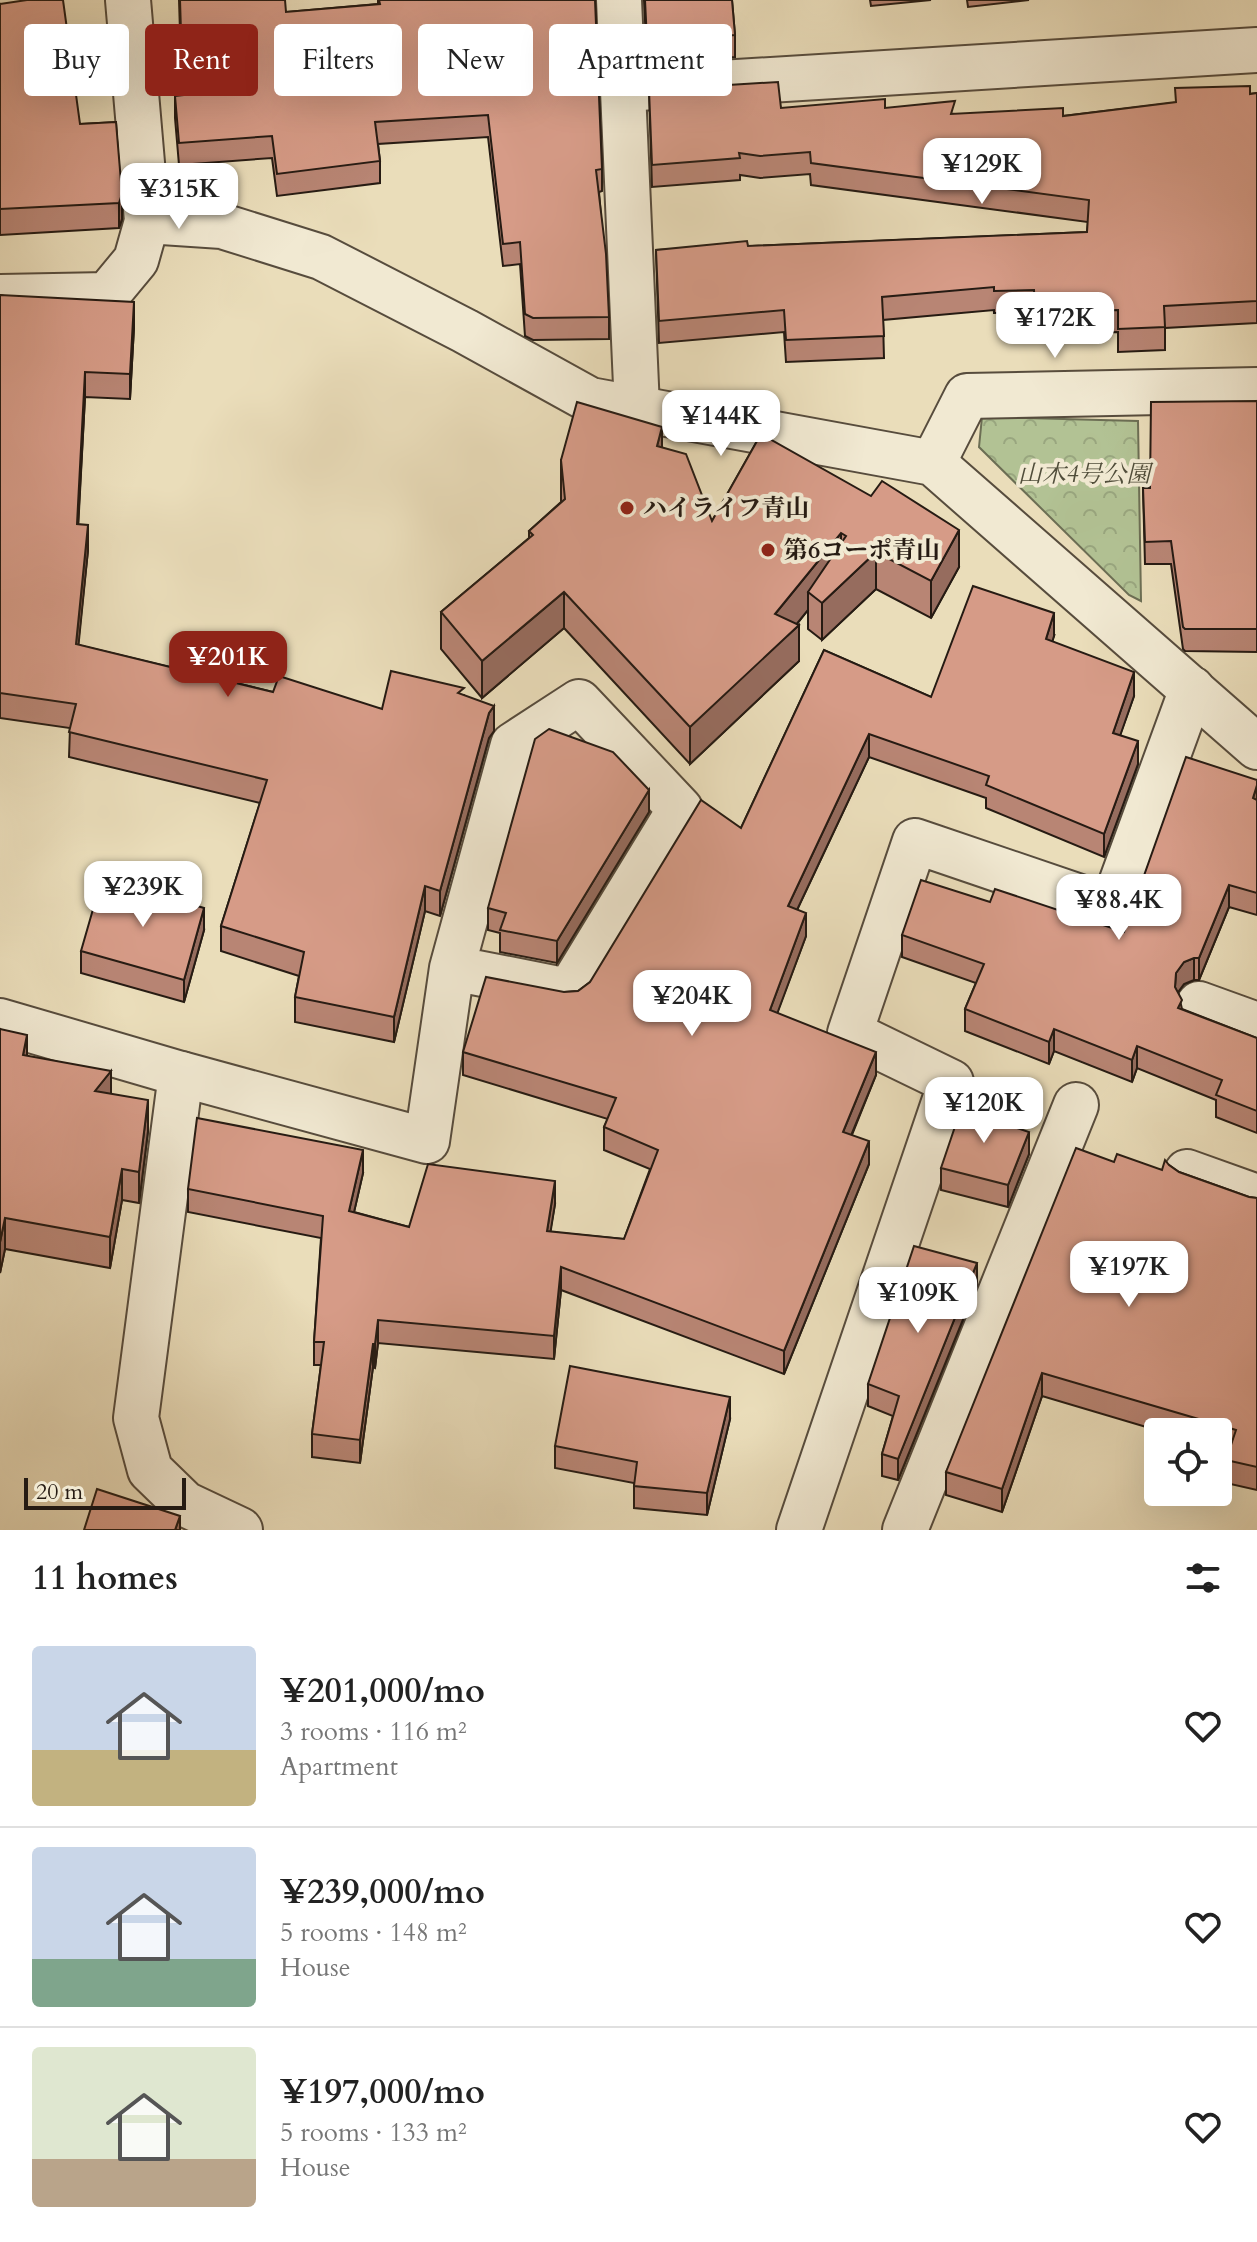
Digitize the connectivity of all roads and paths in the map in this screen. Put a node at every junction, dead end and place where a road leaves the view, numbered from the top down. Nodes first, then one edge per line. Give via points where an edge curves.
1 (128, 0) edge
2 (619, 0) edge
3 (620, 24) edge
4 (1257, 50) edge
5 (732, 82) edge
6 (623, 96) edge
7 (147, 221) junction
8 (0, 297) edge
9 (1257, 390) edge
10 (637, 408) junction
11 (933, 463) junction
12 (1192, 689) junction
13 (1253, 739) edge
14 (452, 968) junction
15 (1199, 1004) dead end
16 (0, 1021) edge
17 (1257, 1025) edge
18 (181, 1074) junction
19 (1076, 1105) dead end
20 (1187, 1172) edge
21 (1257, 1197) edge
22 (240, 1530) edge
23 (799, 1530) edge
24 (905, 1530) edge

1 - 7 street
2 - 3 street
4 - 5 street
6 - 10 street
7 - 8 street via 136,260 107,295
7 - 10 street via 222,226 321,257 590,400
9 - 11 street via 967,396
10 - 11 street
11 - 12 street
12 - 13 street
12 - 23 street via 1112,908 915,841 850,1033 951,1082
14 - 14 street via 513,745 579,702 680,809 569,991
14 - 18 street via 427,1141
15 - 17 street
16 - 18 street
18 - 22 street via 136,1418 150,1470 185,1504
19 - 24 street
20 - 21 street

